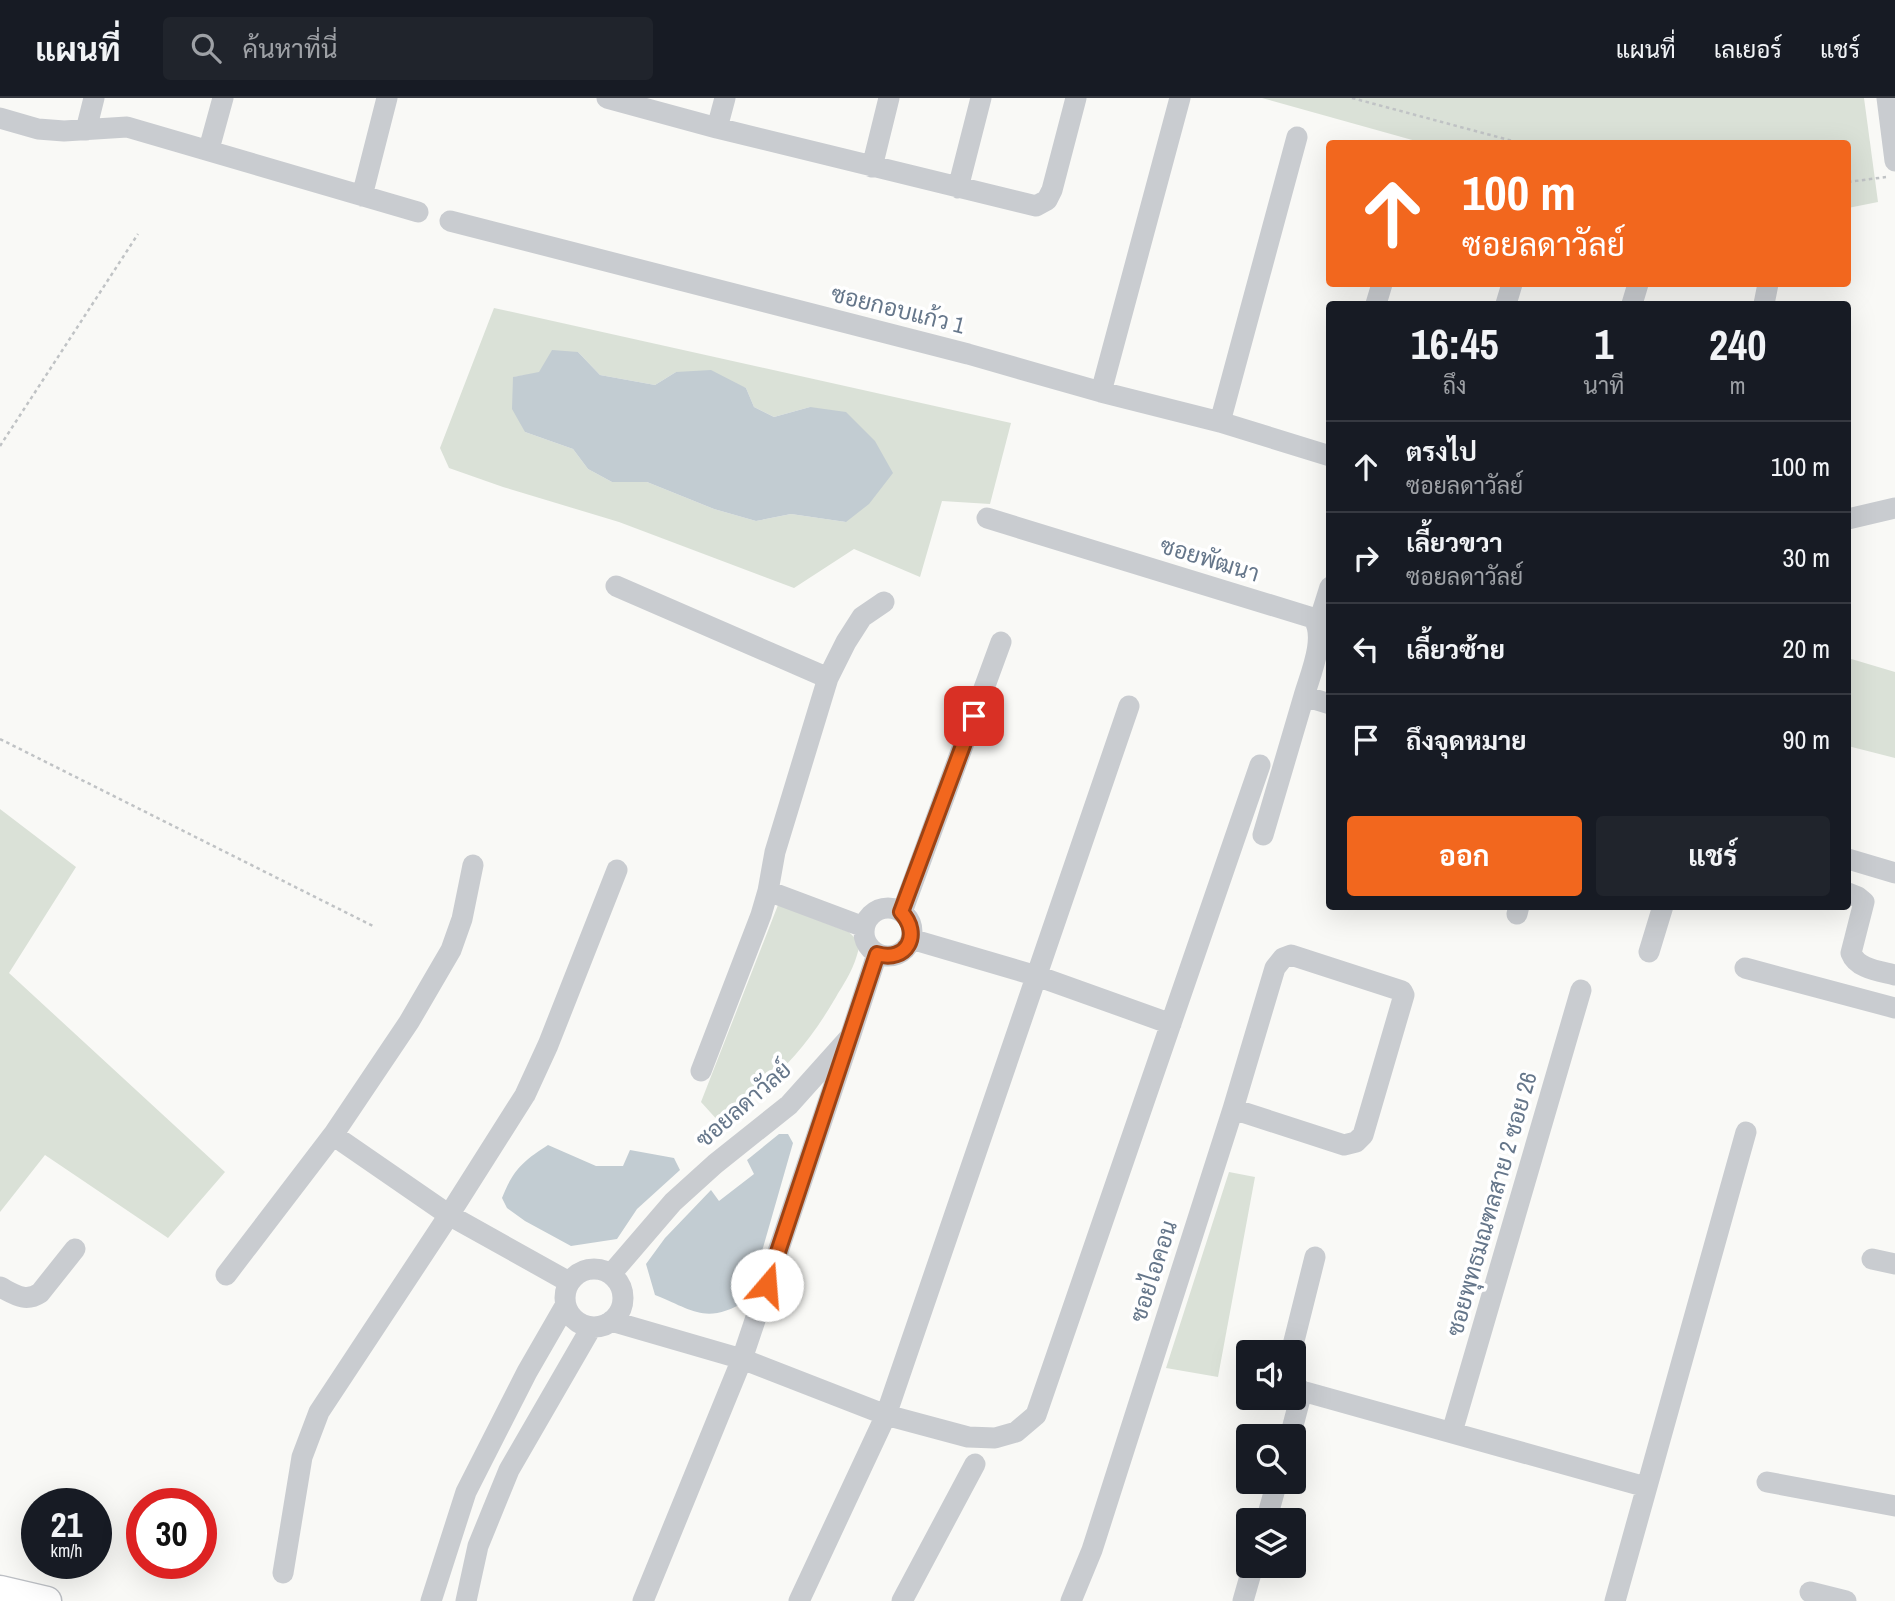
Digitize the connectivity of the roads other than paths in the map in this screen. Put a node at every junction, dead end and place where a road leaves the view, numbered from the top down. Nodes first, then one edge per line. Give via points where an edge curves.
1 (94, 98) edge
2 (223, 98) edge
3 (387, 98) edge
4 (607, 98) edge
5 (725, 98) edge
6 (889, 98) edge
7 (981, 98) edge
8 (1076, 98) edge
9 (1180, 98) edge
10 (1887, 98) edge
11 (0, 118) edge
12 (717, 128) junction
13 (86, 130) junction
14 (1297, 137) dead end
15 (209, 149) junction
16 (1895, 159) edge
17 (872, 167) junction
18 (958, 188) junction
19 (362, 196) junction
20 (418, 212) dead end
21 (450, 221) dead end
22 (1101, 392) junction
23 (1220, 422) junction
24 (1326, 455) edge
25 (1895, 508) edge
26 (987, 518) dead end
27 (1851, 518) edge
28 (616, 586) dead end
29 (1326, 600) edge
30 (884, 602) dead end
31 (1318, 625) junction
32 (1001, 642) dead end
33 (828, 678) junction
34 (1304, 696) junction
35 (1326, 703) edge
36 (1129, 706) dead end
37 (1260, 765) dead end
38 (1263, 835) dead end
39 (1851, 860) edge
40 (473, 865) dead end
41 (617, 870) dead end
42 (1895, 873) edge
43 (768, 891) junction
44 (1851, 894) edge
45 (1661, 910) edge
46 (901, 912) junction
47 (864, 927) junction
48 (911, 939) junction
49 (1649, 952) dead end
50 (877, 954) junction
51 (1745, 968) dead end
52 (1895, 975) edge
53 (1037, 976) junction
54 (1581, 990) dead end
55 (1895, 1008) edge
56 (1171, 1024) junction
57 (849, 1038) junction
58 (701, 1071) dead end
59 (1233, 1109) junction
60 (1746, 1132) dead end
61 (333, 1135) junction
62 (449, 1215) junction
63 (75, 1249) dead end
64 (1315, 1257) dead end
65 (1872, 1259) dead end
66 (1895, 1264) edge
67 (611, 1274) junction
68 (226, 1275) dead end
69 (569, 1282) junction
70 (0, 1287) edge
71 (565, 1306) junction
72 (601, 1325) junction
73 (1294, 1340) edge
74 (742, 1359) junction
75 (1306, 1390) edge
76 (886, 1415) junction
77 (1452, 1432) junction
78 (975, 1464) dead end
79 (1767, 1482) dead end
80 (1646, 1487) junction
81 (1895, 1506) edge
82 (283, 1573) dead end
83 (1250, 1578) edge
84 (0, 1590) edge
85 (1810, 1592) dead end
86 (47, 1601) edge
87 (431, 1601) edge
88 (466, 1601) edge
89 (643, 1601) edge
90 (799, 1601) edge
91 (902, 1601) edge
92 (1071, 1601) edge
93 (1243, 1601) edge
94 (1615, 1601) edge
95 (1846, 1601) edge

1 - 13 street
2 - 15 street
3 - 19 street
4 - 12 street
5 - 12 street
6 - 17 street
7 - 18 street
8 - 18 street via 1047,200 1036,206
9 - 22 street
10 - 16 street
11 - 13 street via 38,129
12 - 17 street
13 - 15 street via 127,127
14 - 23 street
15 - 19 street
17 - 18 street
19 - 20 street
21 - 22 street, ซอยกอบแก้ว 1
22 - 23 street, ซอยกอบแก้ว 1
23 - 24 street, ซอยกอบแก้ว 1
25 - 27 street
26 - 31 street, ซอยพัฒนา via 1313,618
28 - 33 street
29 - 31 street
30 - 33 street via 862,617
31 - 34 street via 1320,636
32 - 46 street
33 - 43 street via 775,852
34 - 35 street
34 - 38 street
36 - 53 street
37 - 56 street
39 - 42 street
40 - 61 street via 451,950
41 - 62 street via 525,1096
43 - 47 street
43 - 58 street
44 - 52 street via 1864,902 1853,960
45 - 49 street
46 - 47 street via 877,911
46 - 48 street via 911,927
47 - 50 street via 867,946
48 - 50 street via 893,956
48 - 53 street
50 - 57 street, ซอยลดาวัลย์
51 - 55 street
53 - 56 street
53 - 76 street
54 - 77 street, ซอยพุทธมณฑลสาย 2 ซอย 26
56 - 76 street via 1036,1415 1016,1432 995,1438 968,1437
57 - 67 street, ซอยลดาวัลย์ via 789,1105 673,1202
57 - 74 street
59 - 59 street, ซอยไอคอน via 1275,968 1283,958 1291,955 1402,991 1363,1135 1356,1142 1344,1145
59 - 92 street, ซอยไอคอน via 1092,1550
60 - 80 street
61 - 62 street
61 - 68 street
62 - 69 street
62 - 82 street via 319,1412 302,1457
63 - 70 street via 34,1297 19,1297
64 - 73 street
65 - 66 street
67 - 69 street via 588,1269
67 - 72 street via 619,1282 623,1305
69 - 71 street
71 - 72 street via 579,1324
71 - 87 street via 466,1492
72 - 74 street
72 - 88 street via 509,1469 478,1546
74 - 76 street
74 - 89 street
75 - 77 street
76 - 90 street
77 - 80 street
78 - 91 street
79 - 81 street
80 - 94 street
83 - 93 street
84 - 86 main road
85 - 95 street

